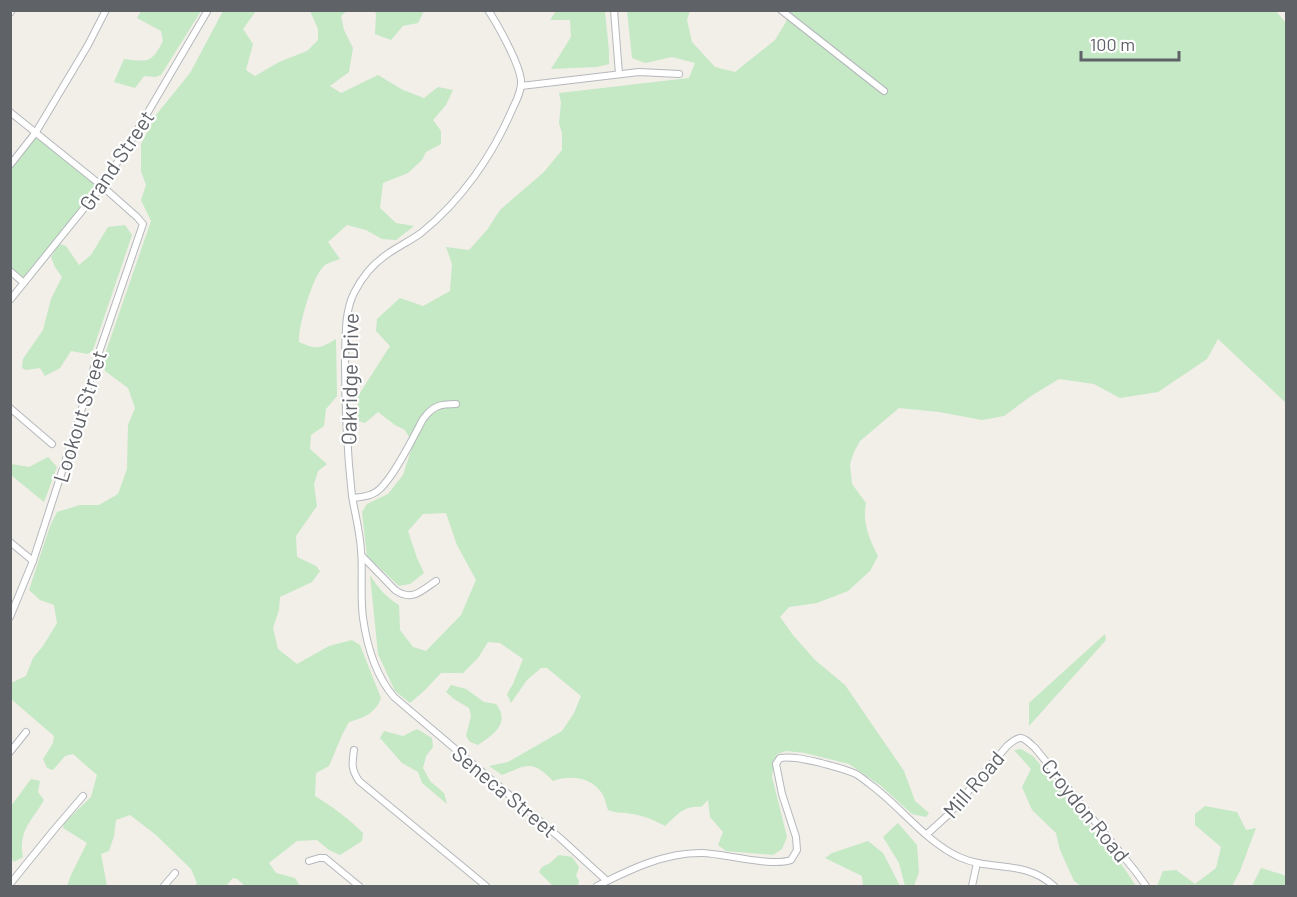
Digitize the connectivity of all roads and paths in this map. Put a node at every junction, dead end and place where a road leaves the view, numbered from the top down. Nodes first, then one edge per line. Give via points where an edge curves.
1 (106, 10) edge
2 (208, 10) edge
3 (488, 10) edge
4 (614, 10) edge
5 (781, 10) edge
6 (619, 74) junction
7 (679, 74) dead end
8 (521, 86) junction
9 (884, 92) dead end
10 (10, 112) edge
11 (36, 132) junction
12 (10, 165) edge
13 (102, 186) junction
14 (10, 271) edge
15 (24, 283) junction
16 (10, 300) edge
17 (456, 404) dead end
18 (10, 408) edge
19 (52, 444) dead end
20 (353, 498) junction
21 (10, 542) edge
22 (361, 556) junction
23 (33, 561) junction
24 (436, 581) dead end
25 (10, 617) edge
26 (400, 702) joint
27 (26, 732) dead end
28 (1021, 737) joint
29 (11, 750) edge
30 (354, 750) dead end
31 (82, 796) dead end
32 (927, 834) junction
33 (309, 861) dead end
34 (977, 863) junction
35 (175, 873) dead end
36 (607, 881) junction
37 (10, 884) edge
38 (164, 886) edge
39 (359, 886) edge
40 (486, 886) edge
41 (597, 886) edge
42 (972, 886) edge
43 (1054, 886) edge
44 (1146, 886) edge

1 - 11 street
2 - 13 street, Grand Street
3 - 8 street via 517,64
4 - 6 street
5 - 9 street
6 - 7 street
6 - 8 street
8 - 20 street, Oakridge Drive via 508,118 471,180 420,234 375,264 352,296 346,331 345,397
10 - 11 street
11 - 12 street
11 - 13 street
13 - 15 street, Grand Street
13 - 23 street, Lookout Street via 137,217 141,230
14 - 15 street
15 - 16 street, Grand Street
17 - 20 street via 443,404 430,411 377,492
18 - 19 street
20 - 22 street, Oakridge Drive
21 - 23 street
22 - 24 street via 400,594 410,596
22 - 26 street, Oakridge Drive via 363,612 369,644 377,671
23 - 25 street, Lookout Street
26 - 36 street, Seneca Street
27 - 29 street
28 - 32 street, Mill Road via 1007,746
28 - 44 street, Croydon Road via 1035,748
30 - 40 street via 353,773 358,781
31 - 37 street
32 - 34 street via 946,850
32 - 36 street via 857,774 786,757 776,764 796,837 797,850 791,860 690,853 647,864
33 - 39 street via 325,858
34 - 42 street
34 - 43 street via 1035,873
35 - 38 street
36 - 41 street

